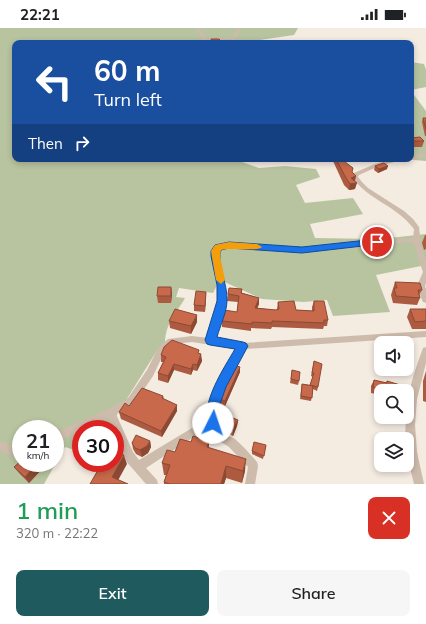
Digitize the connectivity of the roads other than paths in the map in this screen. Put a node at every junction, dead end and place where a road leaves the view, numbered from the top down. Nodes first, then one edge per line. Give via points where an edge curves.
1 (197, 28) edge
2 (240, 28) edge
3 (234, 38) joint
4 (205, 39) junction
5 (198, 40) edge
6 (426, 139) edge
7 (414, 140) edge
8 (426, 155) edge
9 (414, 157) edge
10 (389, 162) edge
11 (415, 240) junction
12 (426, 270) edge
13 (426, 274) edge
14 (426, 300) edge
15 (426, 334) edge
16 (210, 340) junction
17 (243, 346) junction
18 (426, 351) edge
19 (111, 412) junction
20 (214, 416) junction
21 (64, 434) edge
22 (0, 446) edge
23 (12, 451) edge
24 (140, 466) junction
25 (153, 484) edge
26 (250, 484) edge
27 (418, 484) edge

1 - 4 street
2 - 3 street
3 - 4 street
4 - 5 street
6 - 7 street
8 - 9 street
10 - 11 street via 356,174 355,177 362,186 409,217 417,229
11 - 12 street
11 - 16 street via 302,250 229,245 218,248 215,256 222,301
13 - 14 street via 421,286
15 - 17 street
16 - 17 street
16 - 19 street via 171,341 161,351 131,401
17 - 20 street via 220,386 214,404
18 - 27 street via 418,371 412,403 411,448
19 - 21 street
19 - 24 street via 129,456
20 - 24 street via 200,428
20 - 26 street via 213,423 218,434 246,457 252,466
22 - 23 street
24 - 25 street

